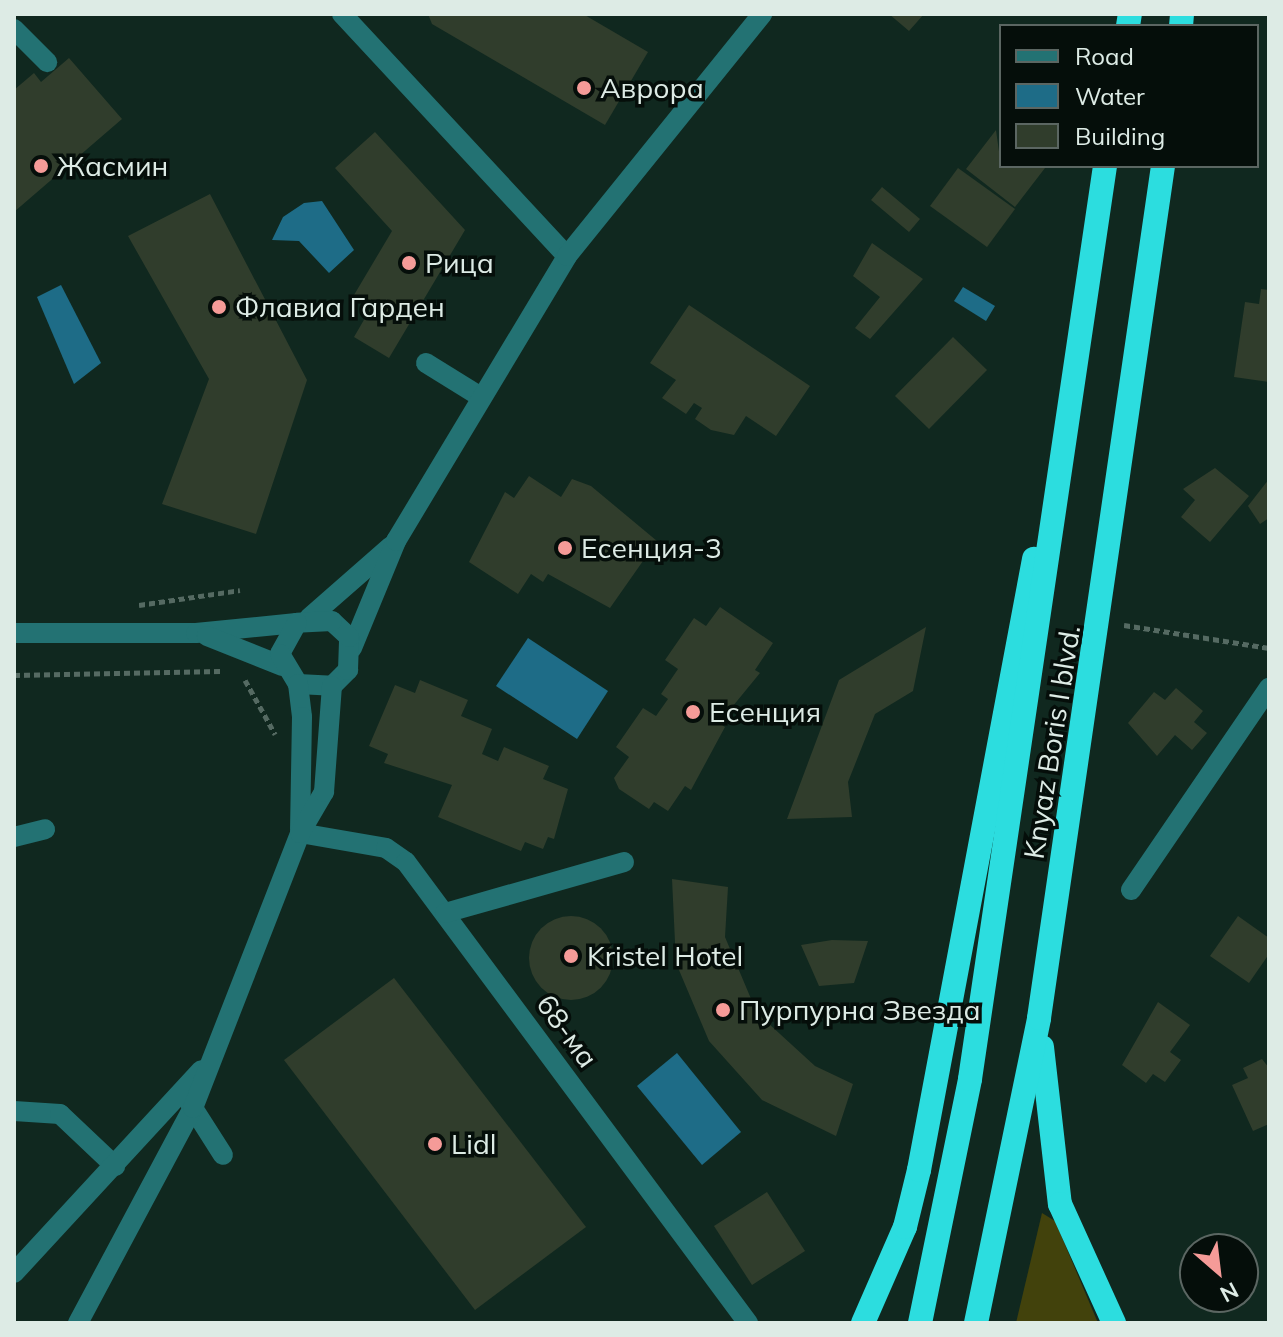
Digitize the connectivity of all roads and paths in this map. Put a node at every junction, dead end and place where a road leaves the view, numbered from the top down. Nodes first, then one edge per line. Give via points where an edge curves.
1 (342, 14) edge
2 (762, 14) edge
3 (14, 29) edge
4 (47, 62) dead end
5 (1105, 168) edge
6 (1163, 168) edge
7 (567, 256) junction
8 (1084, 293) junction
9 (426, 363) dead end
10 (481, 397) junction
11 (396, 541) junction
12 (240, 590) dead end
13 (126, 607) dead end
14 (303, 621) junction
15 (1102, 622) junction
16 (14, 633) edge
17 (196, 633) junction
18 (352, 648) junction
19 (1269, 648) edge
20 (282, 666) junction
21 (14, 675) edge
22 (298, 684) junction
23 (332, 686) junction
24 (1269, 688) edge
25 (302, 758) junction
26 (45, 829) dead end
27 (300, 833) junction
28 (14, 837) edge
29 (624, 862) dead end
30 (1131, 890) dead end
31 (445, 913) junction
32 (1039, 1018) junction
33 (188, 1101) junction
34 (14, 1111) edge
35 (223, 1155) dead end
36 (115, 1166) junction
37 (14, 1273) edge
38 (78, 1323) edge
39 (748, 1323) edge
40 (863, 1323) edge
41 (920, 1323) edge
42 (976, 1323) edge
43 (1114, 1323) edge

1 - 7 street
2 - 7 street
3 - 4 street
5 - 8 highway, Knyaz Boris I blvd.
6 - 15 highway, Knyaz Boris I blvd.
7 - 10 street
8 - 40 highway via 919,1170 905,1227
8 - 41 highway, Knyaz Boris I blvd. via 995,927
9 - 10 street
10 - 11 street
11 - 14 street via 344,595
11 - 18 street
12 - 13 path
14 - 17 street
14 - 18 street via 332,621
14 - 20 street via 282,642
15 - 19 path
15 - 32 highway, Knyaz Boris I blvd.
16 - 17 street
17 - 20 street
18 - 23 street via 348,670
20 - 22 street
21 - 25 path via 224,671 244,679 279,744
22 - 23 street
22 - 25 street
23 - 27 street via 324,792
24 - 30 street
25 - 27 street
26 - 28 street
27 - 31 street, 68-ма via 386,848
27 - 33 street via 218,1042
29 - 31 street
31 - 39 street, 68-ма
32 - 42 highway, Knyaz Boris I blvd.
32 - 43 highway via 1060,1204
33 - 35 street
33 - 36 street
33 - 38 street
34 - 36 street via 60,1114
36 - 37 street

